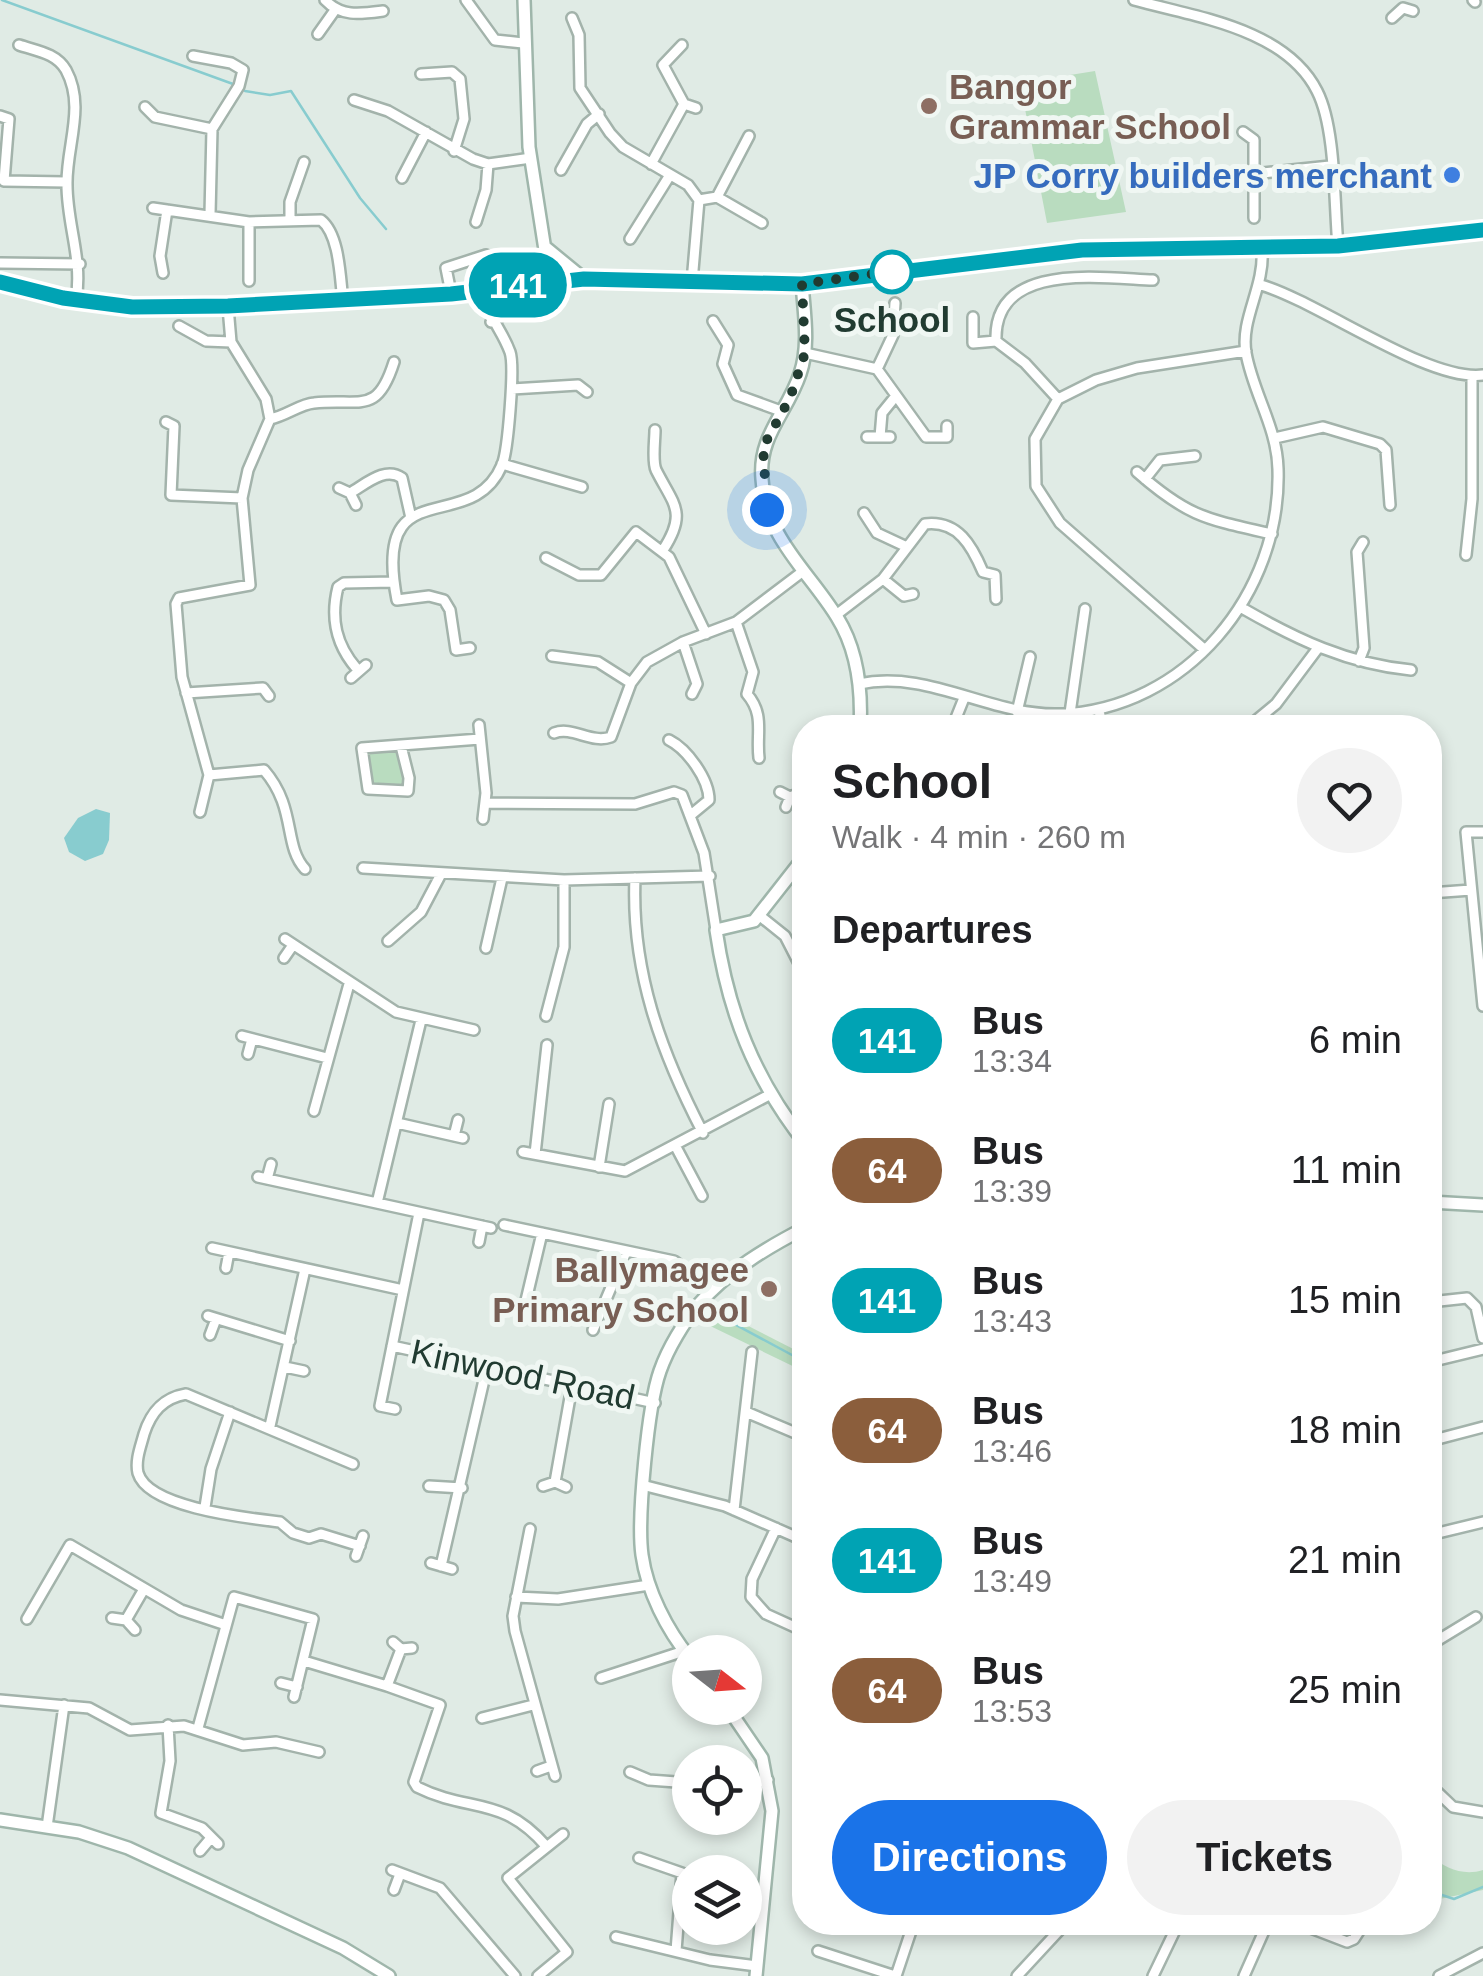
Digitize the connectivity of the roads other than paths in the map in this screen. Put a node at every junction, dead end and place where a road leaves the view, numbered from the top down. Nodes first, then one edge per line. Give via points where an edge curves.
1 (325, 0) edge
2 (466, 0) edge
3 (524, 0) edge
4 (1134, 0) edge
5 (1186, 0) edge
6 (1406, 6) edge
7 (335, 10) junction
8 (382, 12) dead end
9 (1182, 13) junction
10 (572, 18) dead end
11 (1392, 18) dead end
12 (318, 34) dead end
13 (523, 43) junction
14 (682, 44) dead end
15 (19, 45) dead end
16 (193, 56) dead end
17 (421, 74) dead end
18 (567, 85) dead end
19 (580, 88) junction
20 (354, 100) dead end
21 (684, 104) junction
22 (144, 107) dead end
23 (696, 108) dead end
24 (599, 114) junction
25 (0, 116) edge
26 (212, 129) junction
27 (426, 132) junction
28 (1243, 132) dead end
29 (748, 136) dead end
30 (454, 150) junction
31 (530, 158) junction
32 (304, 162) dead end
33 (488, 164) junction
34 (652, 164) junction
35 (1330, 166) junction
36 (561, 170) dead end
37 (1254, 174) junction
38 (670, 175) junction
39 (402, 178) dead end
40 (66, 182) junction
41 (718, 198) junction
42 (699, 200) junction
43 (153, 208) dead end
44 (167, 210) junction
45 (210, 214) junction
46 (1254, 218) dead end
47 (290, 221) junction
48 (249, 222) junction
49 (476, 222) dead end
50 (762, 223) dead end
51 (1483, 230) edge
52 (630, 239) dead end
53 (1338, 246) junction
54 (545, 249) junction
55 (1262, 249) junction
56 (486, 256) dead end
57 (0, 264) edge
58 (80, 264) junction
59 (162, 273) dead end
60 (584, 279) junction
61 (1153, 280) dead end
62 (249, 281) dead end
63 (0, 282) edge
64 (550, 282) junction
65 (692, 282) junction
66 (802, 284) junction
67 (1262, 285) junction
68 (510, 286) junction
69 (486, 289) junction
70 (451, 294) junction
71 (76, 300) junction
72 (343, 302) junction
73 (895, 303) dead end
74 (228, 306) junction
75 (547, 311) dead end
76 (973, 317) dead end
77 (713, 321) dead end
78 (490, 322) junction
79 (180, 326) dead end
80 (996, 341) junction
81 (231, 342) junction
82 (1246, 352) junction
83 (805, 353) junction
84 (394, 362) dead end
85 (877, 369) junction
86 (1478, 376) edge
87 (512, 389) junction
88 (586, 392) dead end
89 (895, 397) junction
90 (1058, 399) junction
91 (781, 411) junction
92 (270, 419) junction
93 (166, 422) dead end
94 (947, 426) dead end
95 (655, 430) dead end
96 (867, 437) dead end
97 (1276, 438) junction
98 (1196, 456) dead end
99 (1180, 458) junction
100 (502, 464) junction
101 (1182, 470) dead end
102 (1478, 472) edge
103 (582, 487) dead end
104 (339, 488) dead end
105 (350, 492) junction
106 (242, 498) junction
107 (356, 506) dead end
108 (1390, 506) dead end
109 (864, 513) dead end
110 (410, 518) junction
111 (1272, 534) junction
112 (1363, 542) dead end
113 (907, 547) junction
114 (663, 550) junction
115 (1466, 555) dead end
116 (546, 558) dead end
117 (802, 572) junction
118 (883, 579) junction
119 (393, 582) junction
120 (913, 594) dead end
121 (996, 599) dead end
122 (1242, 608) junction
123 (1080, 613) dead end
124 (836, 615) junction
125 (736, 622) junction
126 (706, 634) junction
127 (682, 642) junction
128 (470, 648) dead end
129 (1318, 648) junction
130 (1205, 650) junction
131 (552, 656) dead end
132 (1030, 657) dead end
133 (1359, 661) junction
134 (1411, 670) dead end
135 (358, 671) dead end
136 (631, 684) junction
137 (859, 684) junction
138 (186, 693) junction
139 (692, 694) dead end
140 (269, 696) dead end
141 (964, 698) junction
142 (1099, 710) junction
143 (623, 711) junction
144 (1017, 712) junction
145 (1070, 713) junction
146 (636, 715) dead end
147 (860, 715) edge
148 (957, 715) edge
149 (1100, 715) edge
150 (1270, 715) edge
151 (479, 726) dead end
152 (554, 733) dead end
153 (480, 738) junction
154 (669, 740) dead end
155 (401, 746) junction
156 (758, 758) dead end
157 (210, 775) junction
158 (792, 796) edge
159 (785, 799) dead end
160 (485, 803) junction
161 (200, 812) dead end
162 (692, 814) junction
163 (483, 818) dead end
164 (1483, 832) edge
165 (363, 868) dead end
166 (305, 869) dead end
167 (792, 873) edge
168 (440, 874) junction
169 (710, 876) junction
170 (502, 878) junction
171 (635, 878) junction
172 (564, 880) junction
173 (1471, 890) junction
174 (1442, 891) edge
175 (760, 916) junction
176 (716, 930) junction
177 (388, 941) dead end
178 (486, 948) dead end
179 (792, 948) edge
180 (284, 958) dead end
181 (1480, 960) edge
182 (349, 984) junction
183 (1483, 1006) edge
184 (546, 1016) dead end
185 (421, 1020) junction
186 (460, 1042) dead end
187 (547, 1045) dead end
188 (248, 1054) dead end
189 (327, 1058) junction
190 (771, 1094) junction
191 (302, 1098) dead end
192 (609, 1104) dead end
193 (458, 1120) dead end
194 (397, 1123) junction
195 (792, 1124) edge
196 (703, 1133) junction
197 (676, 1148) junction
198 (271, 1164) dead end
199 (599, 1167) junction
200 (702, 1196) dead end
201 (1442, 1203) edge
202 (377, 1204) junction
203 (1483, 1206) edge
204 (419, 1213) junction
205 (504, 1225) dead end
206 (542, 1233) junction
207 (792, 1235) edge
208 (479, 1242) dead end
209 (212, 1248) dead end
210 (229, 1252) junction
211 (626, 1252) junction
212 (226, 1268) dead end
213 (305, 1270) junction
214 (714, 1289) junction
215 (403, 1290) junction
216 (527, 1296) junction
217 (539, 1298) dead end
218 (1442, 1301) edge
219 (523, 1313) dead end
220 (597, 1313) junction
221 (608, 1318) dead end
222 (593, 1330) dead end
223 (210, 1335) dead end
224 (1483, 1338) edge
225 (290, 1341) junction
226 (392, 1346) junction
227 (1483, 1350) edge
228 (752, 1352) dead end
229 (1442, 1359) edge
230 (487, 1366) junction
231 (285, 1367) junction
232 (304, 1371) dead end
233 (572, 1386) junction
234 (655, 1402) junction
235 (394, 1409) dead end
236 (230, 1412) junction
237 (746, 1412) junction
238 (270, 1426) junction
239 (1483, 1427) edge
240 (792, 1431) edge
241 (1442, 1438) edge
242 (349, 1444) dead end
243 (555, 1482) junction
244 (429, 1486) dead end
245 (543, 1486) dead end
246 (646, 1486) junction
247 (566, 1487) dead end
248 (462, 1488) junction
249 (205, 1508) junction
250 (734, 1510) junction
251 (1483, 1522) edge
252 (776, 1528) junction
253 (1442, 1532) edge
254 (792, 1536) edge
255 (542, 1542) dead end
256 (360, 1546) dead end
257 (452, 1569) dead end
258 (649, 1585) junction
259 (144, 1588) junction
260 (516, 1597) junction
261 (19, 1604) dead end
262 (1476, 1617) dead end
263 (112, 1618) dead end
264 (126, 1620) junction
265 (226, 1625) junction
266 (792, 1626) edge
267 (136, 1630) dead end
268 (676, 1635) edge
269 (1442, 1635) edge
270 (402, 1646) dead end
271 (304, 1660) junction
272 (672, 1660) edge
273 (608, 1680) dead end
274 (281, 1683) dead end
275 (386, 1686) junction
276 (0, 1700) edge
277 (488, 1701) dead end
278 (533, 1704) junction
279 (64, 1705) junction
280 (168, 1725) junction
281 (741, 1725) edge
282 (198, 1728) junction
283 (306, 1764) dead end
284 (642, 1764) dead end
285 (537, 1771) dead end
286 (672, 1780) edge
287 (768, 1780) junction
288 (762, 1781) edge
289 (1442, 1796) edge
290 (1483, 1812) edge
291 (0, 1820) edge
292 (47, 1827) junction
293 (562, 1834) dead end
294 (546, 1846) junction
295 (200, 1850) dead end
296 (638, 1858) dead end
297 (394, 1890) dead end
298 (909, 1935) edge
299 (1055, 1935) edge
300 (1173, 1935) edge
301 (1262, 1935) edge
302 (1329, 1935) edge
303 (1357, 1935) edge
304 (616, 1937) dead end
305 (676, 1950) junction
306 (818, 1951) dead end
307 (1483, 1953) edge
308 (757, 1971) edge
309 (1019, 1972) edge
310 (389, 1976) edge
311 (516, 1976) edge
312 (538, 1976) edge
313 (895, 1976) edge
314 (1031, 1976) edge
315 (1154, 1976) edge
316 (1244, 1976) edge
317 (1439, 1976) edge

1 - 7 street
2 - 13 street via 495,40
3 - 13 street
4 - 9 street
5 - 9 street
6 - 11 street
7 - 8 street
7 - 12 street
9 - 35 street via 1266,41 1307,77 1320,100
10 - 19 street via 580,35
13 - 31 street
14 - 21 street via 663,65
15 - 40 street via 54,56 69,76 76,123
16 - 26 street via 248,69
17 - 30 street via 452,72 460,79 464,119
18 - 19 street
19 - 24 street
20 - 27 street
21 - 23 street
21 - 34 street
22 - 26 street via 154,117
24 - 34 street via 624,147
24 - 36 street
25 - 40 street via 9,119 4,181
26 - 45 street
27 - 30 street
27 - 39 street
28 - 37 street via 1254,140
29 - 41 street
30 - 33 street
31 - 33 street
31 - 54 street
32 - 47 street
33 - 49 street
34 - 38 street
35 - 37 street
35 - 53 street
37 - 46 street
38 - 42 street
38 - 52 street
40 - 58 street
41 - 42 street
41 - 50 street
42 - 65 street
43 - 44 street
44 - 45 street
44 - 59 street
45 - 48 street
47 - 48 street
47 - 72 street via 328,225
48 - 62 street
51 - 53 street
53 - 55 street
54 - 60 street
54 - 64 street
54 - 68 street
55 - 66 street via 1082,250
55 - 67 street
56 - 70 street via 446,268
57 - 58 street
58 - 71 street
60 - 64 street
60 - 65 street
61 - 80 street via 1089,277 1026,286 1008,297
63 - 71 street
64 - 68 street
65 - 66 street
66 - 83 street
67 - 82 street
67 - 86 street via 1385,345
68 - 69 street
69 - 70 street
69 - 78 street
70 - 72 street
71 - 74 street
72 - 74 street
73 - 85 street via 893,334
74 - 81 street
75 - 78 street via 516,306
76 - 80 street via 973,343
77 - 91 street via 728,345 723,364 736,395
78 - 87 street via 510,352
79 - 81 street via 206,340
80 - 90 street
81 - 92 street via 266,399
82 - 90 street via 1138,368
82 - 97 street
83 - 85 street
83 - 91 street
84 - 92 street via 378,396 314,403
85 - 89 street
86 - 102 street
87 - 88 street via 578,385
87 - 100 street
89 - 94 street via 926,437 947,438
89 - 96 street via 882,413 885,437
90 - 130 street via 1035,439 1032,464 1046,505
91 - 117 street via 763,447 762,478 772,524
92 - 106 street
93 - 106 street via 174,426 171,495
95 - 114 street via 654,466 677,515
97 - 108 street via 1323,427 1380,444
97 - 111 street
98 - 99 street
99 - 101 street
99 - 111 street via 1160,460 1141,475 1172,504
100 - 103 street
100 - 110 street via 481,492
102 - 115 street
104 - 105 street
105 - 107 street
105 - 110 street via 396,473
106 - 138 street via 250,585 179,598 176,604
109 - 113 street via 877,533
110 - 119 street via 392,542
111 - 122 street
112 - 133 street via 1357,552 1364,648
113 - 118 street
113 - 121 street via 926,524 948,525 983,572 995,574
114 - 116 street via 636,532 601,576 579,575
114 - 126 street
117 - 124 street
117 - 125 street
118 - 120 street via 904,596
118 - 124 street
119 - 128 street via 397,600 444,600 456,650
119 - 135 street via 338,588 335,628
122 - 129 street
122 - 130 street
123 - 145 street
124 - 137 street
125 - 126 street
125 - 156 street via 753,672 747,694 757,706
126 - 127 street
127 - 136 street via 656,655
127 - 139 street via 698,684
129 - 133 street
129 - 150 street
130 - 142 street via 1157,687
131 - 136 street via 598,662
132 - 144 street
133 - 134 street
136 - 143 street
137 - 141 street via 911,682
137 - 147 street
138 - 140 street via 263,688
138 - 157 street
141 - 144 street
141 - 148 street
142 - 145 street
142 - 149 street
143 - 146 street
143 - 152 street via 616,733 605,740
144 - 145 street
151 - 153 street
153 - 155 street
153 - 160 street
154 - 162 street via 685,748 708,788 709,800
155 - 155 street via 362,748 368,789 408,792
157 - 161 street
157 - 166 street via 264,770 282,790 294,856
158 - 159 street
160 - 162 street via 635,804 674,792
160 - 163 street
162 - 169 street
164 - 173 street via 1466,832
165 - 168 street
167 - 175 street
168 - 170 street
168 - 177 street via 421,912
169 - 171 street
169 - 176 street
170 - 172 street
170 - 178 street
171 - 172 street
171 - 196 street via 637,949 652,1013 667,1062
172 - 184 street via 564,946
173 - 174 street
173 - 181 street
175 - 176 street
175 - 179 street
176 - 190 street via 734,1020
180 - 182 street via 289,942
181 - 183 street
182 - 185 street
182 - 189 street
185 - 186 street via 468,1029
185 - 194 street
187 - 199 street via 529,1153
188 - 189 street via 247,1037
189 - 191 street via 315,1106
190 - 195 street
190 - 196 street
192 - 199 street
193 - 194 street via 459,1137
194 - 202 street
196 - 197 street
197 - 199 street via 624,1171
197 - 200 street
198 - 202 street via 262,1178
201 - 203 street
202 - 204 street
204 - 208 street via 486,1227
204 - 215 street
205 - 206 street
206 - 211 street
206 - 216 street
207 - 214 street
209 - 210 street
210 - 212 street
210 - 213 street
211 - 214 street via 674,1261
211 - 220 street
213 - 215 street
213 - 225 street
214 - 234 street via 678,1336 660,1372
215 - 226 street
216 - 217 street
216 - 219 street
218 - 224 street via 1468,1298
220 - 221 street
220 - 222 street
223 - 225 street via 212,1318
225 - 231 street
226 - 230 street, Kinwood Road
226 - 235 street via 380,1406
227 - 229 street
228 - 237 street
230 - 233 street, Kinwood Road
230 - 248 street
231 - 232 street
231 - 238 street
233 - 234 street, Kinwood Road
233 - 243 street
234 - 246 street
236 - 238 street
236 - 249 street
236 - 249 street via 176,1396 158,1405 139,1451 143,1484 173,1503
237 - 240 street
237 - 250 street
238 - 242 street via 349,1460
239 - 241 street
243 - 245 street
243 - 247 street
244 - 248 street
246 - 250 street
246 - 258 street via 642,1554
248 - 257 street via 436,1564
249 - 256 street
250 - 252 street
251 - 253 street
252 - 254 street
252 - 266 street via 752,1578 751,1597 766,1614
255 - 260 street via 529,1534
258 - 260 street via 570,1598
258 - 268 street
259 - 261 street via 72,1541 29,1616
259 - 264 street
259 - 265 street via 180,1610
260 - 278 street via 515,1631
262 - 269 street
263 - 264 street
264 - 267 street
265 - 271 street via 235,1592 314,1619
265 - 282 street
270 - 275 street
271 - 274 street via 296,1692
271 - 275 street
272 - 273 street
275 - 294 street via 440,1704 417,1787 507,1812
276 - 279 street
277 - 278 street via 486,1716
278 - 285 street via 553,1771
279 - 280 street via 101,1712 130,1730
279 - 292 street
280 - 282 street
280 - 295 street via 161,1814 193,1823 215,1841
281 - 287 street
282 - 283 street via 243,1745 276,1742 314,1751
284 - 286 street via 634,1774
287 - 288 street
287 - 308 street via 772,1811
289 - 290 street via 1454,1806
291 - 292 street
292 - 310 street via 162,1863
293 - 294 street
294 - 312 street via 508,1878 567,1952
296 - 305 street via 682,1873
297 - 311 street via 396,1872 440,1888
298 - 313 street
299 - 309 street
300 - 315 street
301 - 316 street
302 - 303 street via 1347,1942
304 - 305 street
305 - 308 street
306 - 313 street
307 - 317 street
309 - 314 street

